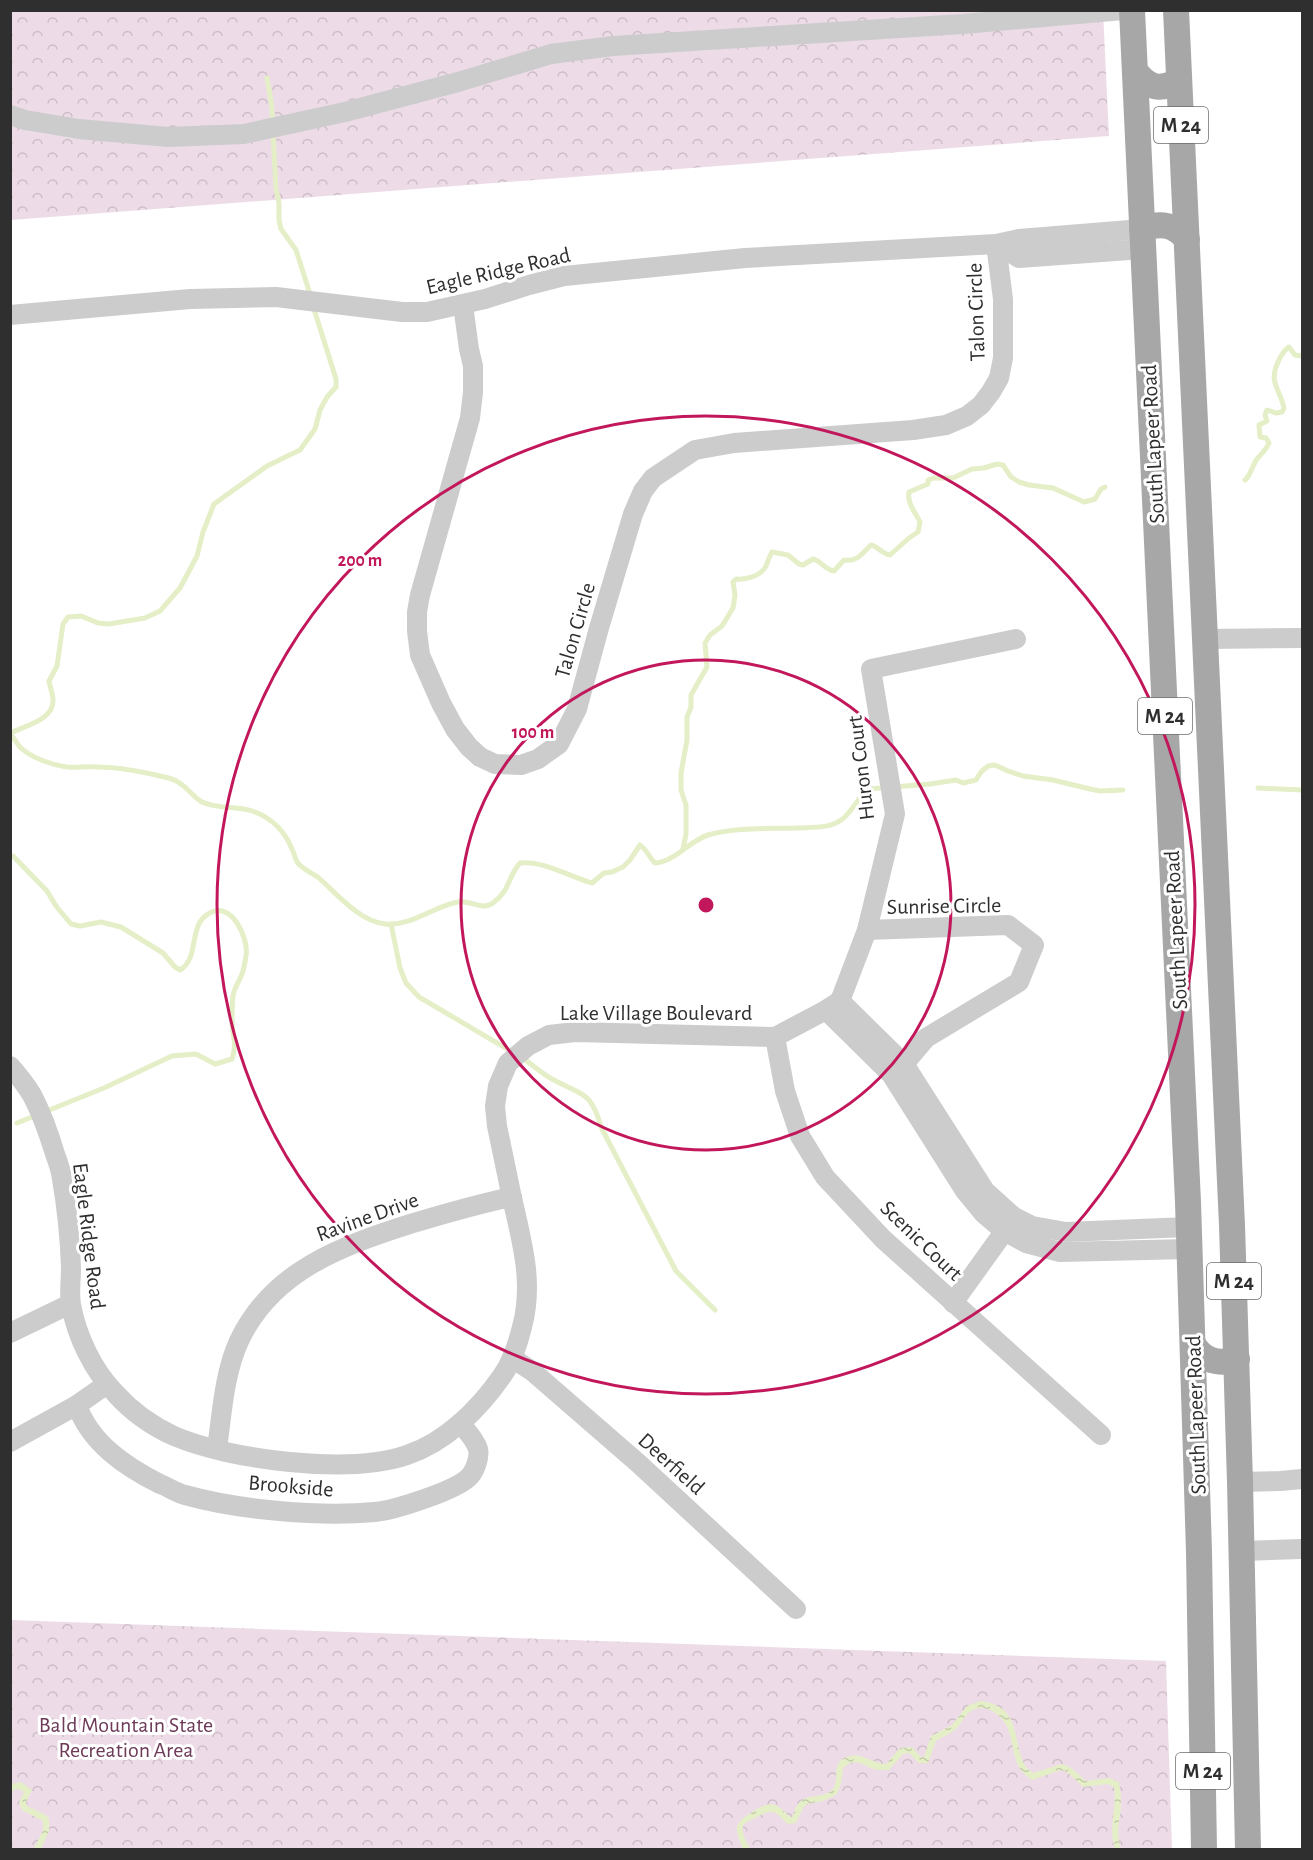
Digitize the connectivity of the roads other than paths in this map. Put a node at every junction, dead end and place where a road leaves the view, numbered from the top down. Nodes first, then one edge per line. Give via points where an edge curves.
1 (1123, 10) edge
2 (1132, 10) edge
3 (1176, 10) edge
4 (1135, 71) junction
5 (1179, 81) junction
6 (10, 115) edge
7 (1142, 239) junction
8 (1186, 239) junction
9 (996, 244) junction
10 (463, 304) junction
11 (10, 315) edge
12 (1302, 638) edge
13 (1016, 639) dead end
14 (1206, 639) junction
15 (867, 930) junction
16 (833, 1006) junction
17 (775, 1036) junction
18 (10, 1066) edge
19 (898, 1069) junction
20 (512, 1197) junction
21 (1009, 1224) junction
22 (1189, 1238) junction
23 (527, 1293) joint
24 (953, 1303) junction
25 (70, 1304) junction
26 (10, 1333) edge
27 (1193, 1344) junction
28 (512, 1358) junction
29 (1237, 1359) junction
30 (107, 1384) junction
31 (77, 1405) junction
32 (460, 1423) junction
33 (1101, 1435) dead end
34 (10, 1442) edge
35 (217, 1449) junction
36 (1302, 1479) edge
37 (1240, 1482) junction
38 (1302, 1549) edge
39 (1199, 1552) junction
40 (1242, 1559) junction
41 (796, 1609) dead end
42 (1204, 1850) edge
43 (1248, 1850) edge

1 - 6 street via 613,46 561,53 345,112 244,134 168,137 80,129
2 - 4 main road, South Lapeer Road / M 24
3 - 5 main road, South Lapeer Road / M 24
4 - 5 main road via 1156,87
4 - 7 main road, South Lapeer Road / M 24
5 - 8 main road, South Lapeer Road / M 24
7 - 8 main road via 1156,225 1180,231
7 - 9 street, Eagle Ridge Road via 1019,239
7 - 22 main road, South Lapeer Road / M 24
8 - 14 main road, South Lapeer Road / M 24
9 - 10 street, Eagle Ridge Road via 745,258 564,276
9 - 10 street, Talon Circle via 1003,358 999,378 981,405 946,425 734,443 694,450 653,478 633,514 578,709 559,744 521,765 495,764 469,747 441,704 420,656 420,596 470,418 473,366
10 - 11 street, Eagle Ridge Road via 427,312 402,312 276,297 190,299
12 - 14 street
13 - 15 street, Huron Court via 871,669 895,814
14 - 29 main road, South Lapeer Road / M 24
15 - 16 street, Huron Court
15 - 19 street, Sunrise Circle via 1008,925 1034,945 1018,982 926,1038
16 - 17 street, Lake Village Boulevard
16 - 19 street
17 - 20 street, Lake Village Boulevard via 574,1032 549,1035 528,1046 508,1063 495,1106
17 - 24 street, Scenic Court via 785,1091 800,1136 825,1177 883,1239
18 - 25 street, Eagle Ridge Road via 31,1094 62,1177 71,1269
19 - 21 street
20 - 23 street, Lake Village Boulevard via 527,1268
20 - 35 street, Ravine Drive via 363,1239 310,1264 268,1297 239,1342 228,1376
21 - 22 street via 1066,1232
21 - 24 street
22 - 27 main road, South Lapeer Road / M 24
23 - 28 street, Eagle Ridge Road
24 - 33 street, Scenic Court
25 - 26 street
25 - 30 street, Eagle Ridge Road via 93,1365
27 - 29 main road via 1199,1354 1214,1361
27 - 39 main road, South Lapeer Road / M 24
28 - 32 street, Eagle Ridge Road via 503,1375
28 - 41 street, Deerfield via 638,1463
29 - 37 main road, South Lapeer Road / M 24
30 - 31 street
30 - 35 street, Eagle Ridge Road via 138,1415 174,1436
31 - 32 street, Brookside via 93,1436 108,1450 143,1475 183,1494 270,1509 341,1514 378,1512 424,1500 469,1477 477,1465 479,1450
31 - 34 street
32 - 35 street, Eagle Ridge Road via 435,1442 406,1456 365,1464 296,1463
36 - 37 street
37 - 40 main road, South Lapeer Road / M 24
38 - 40 street
39 - 40 main road via 1223,1550
39 - 42 main road, South Lapeer Road / M 24
40 - 43 main road, South Lapeer Road / M 24

